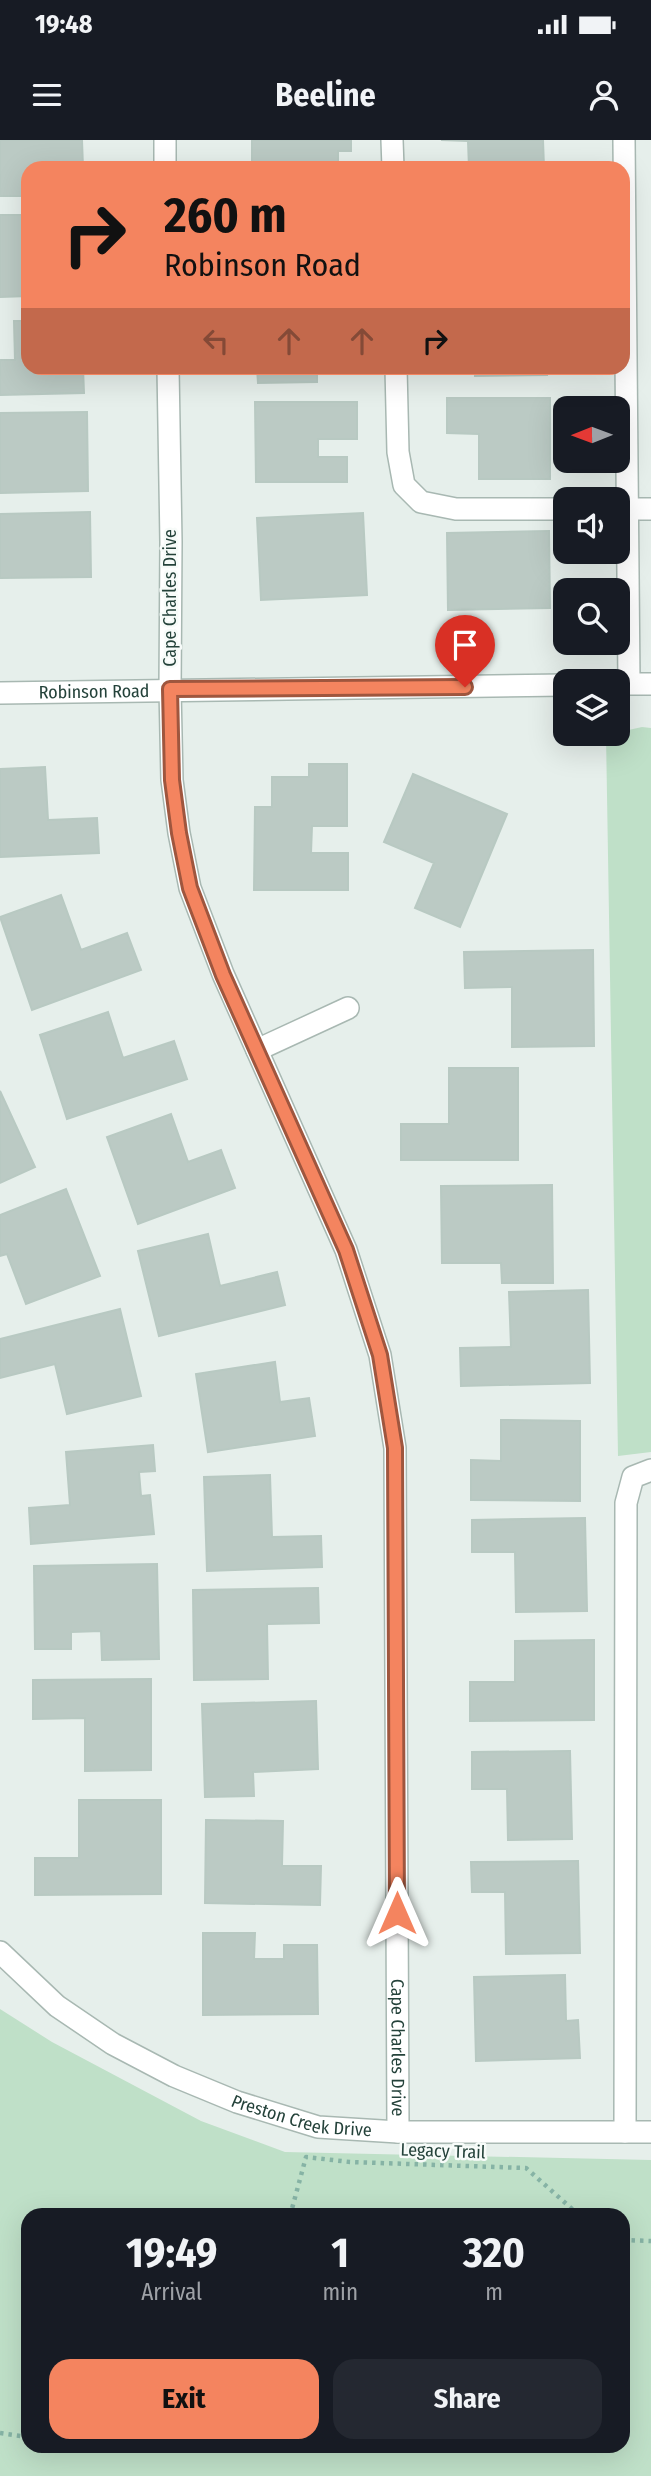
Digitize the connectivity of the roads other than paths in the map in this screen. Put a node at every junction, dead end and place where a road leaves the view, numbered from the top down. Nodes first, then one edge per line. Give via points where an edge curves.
1 (164, 140) edge
2 (392, 140) edge
3 (624, 140) edge
4 (165, 161) edge
5 (393, 161) edge
6 (624, 161) edge
7 (168, 375) edge
8 (396, 375) edge
9 (623, 375) edge
10 (623, 487) edge
11 (553, 509) edge
12 (630, 509) edge
13 (651, 509) edge
14 (623, 564) edge
15 (623, 669) edge
16 (630, 683) edge
17 (651, 684) edge
18 (553, 685) edge
19 (170, 689) junction
20 (0, 693) edge
21 (348, 1008) dead end
22 (257, 1050) junction
23 (651, 1470) edge
24 (0, 1952) edge
25 (398, 2132) junction
26 (625, 2132) junction
27 (651, 2132) edge

1 - 4 street
2 - 5 street
3 - 6 street
7 - 19 street, Cape Charles Drive
8 - 11 street via 398,452 404,485 421,502 456,509
9 - 10 street
12 - 13 street
14 - 15 street
16 - 17 street
18 - 19 street, Robinson Road
19 - 20 street, Robinson Road
19 - 22 street, Cape Charles Drive via 172,780 190,888
21 - 22 street
22 - 25 street, Cape Charles Drive via 346,1250 380,1355 395,1448
23 - 26 street via 633,1478 626,1503
24 - 25 street, Preston Creek Drive via 57,2006 113,2044 174,2076 318,2127
25 - 26 street, Preston Creek Drive
26 - 27 street, Preston Creek Drive

